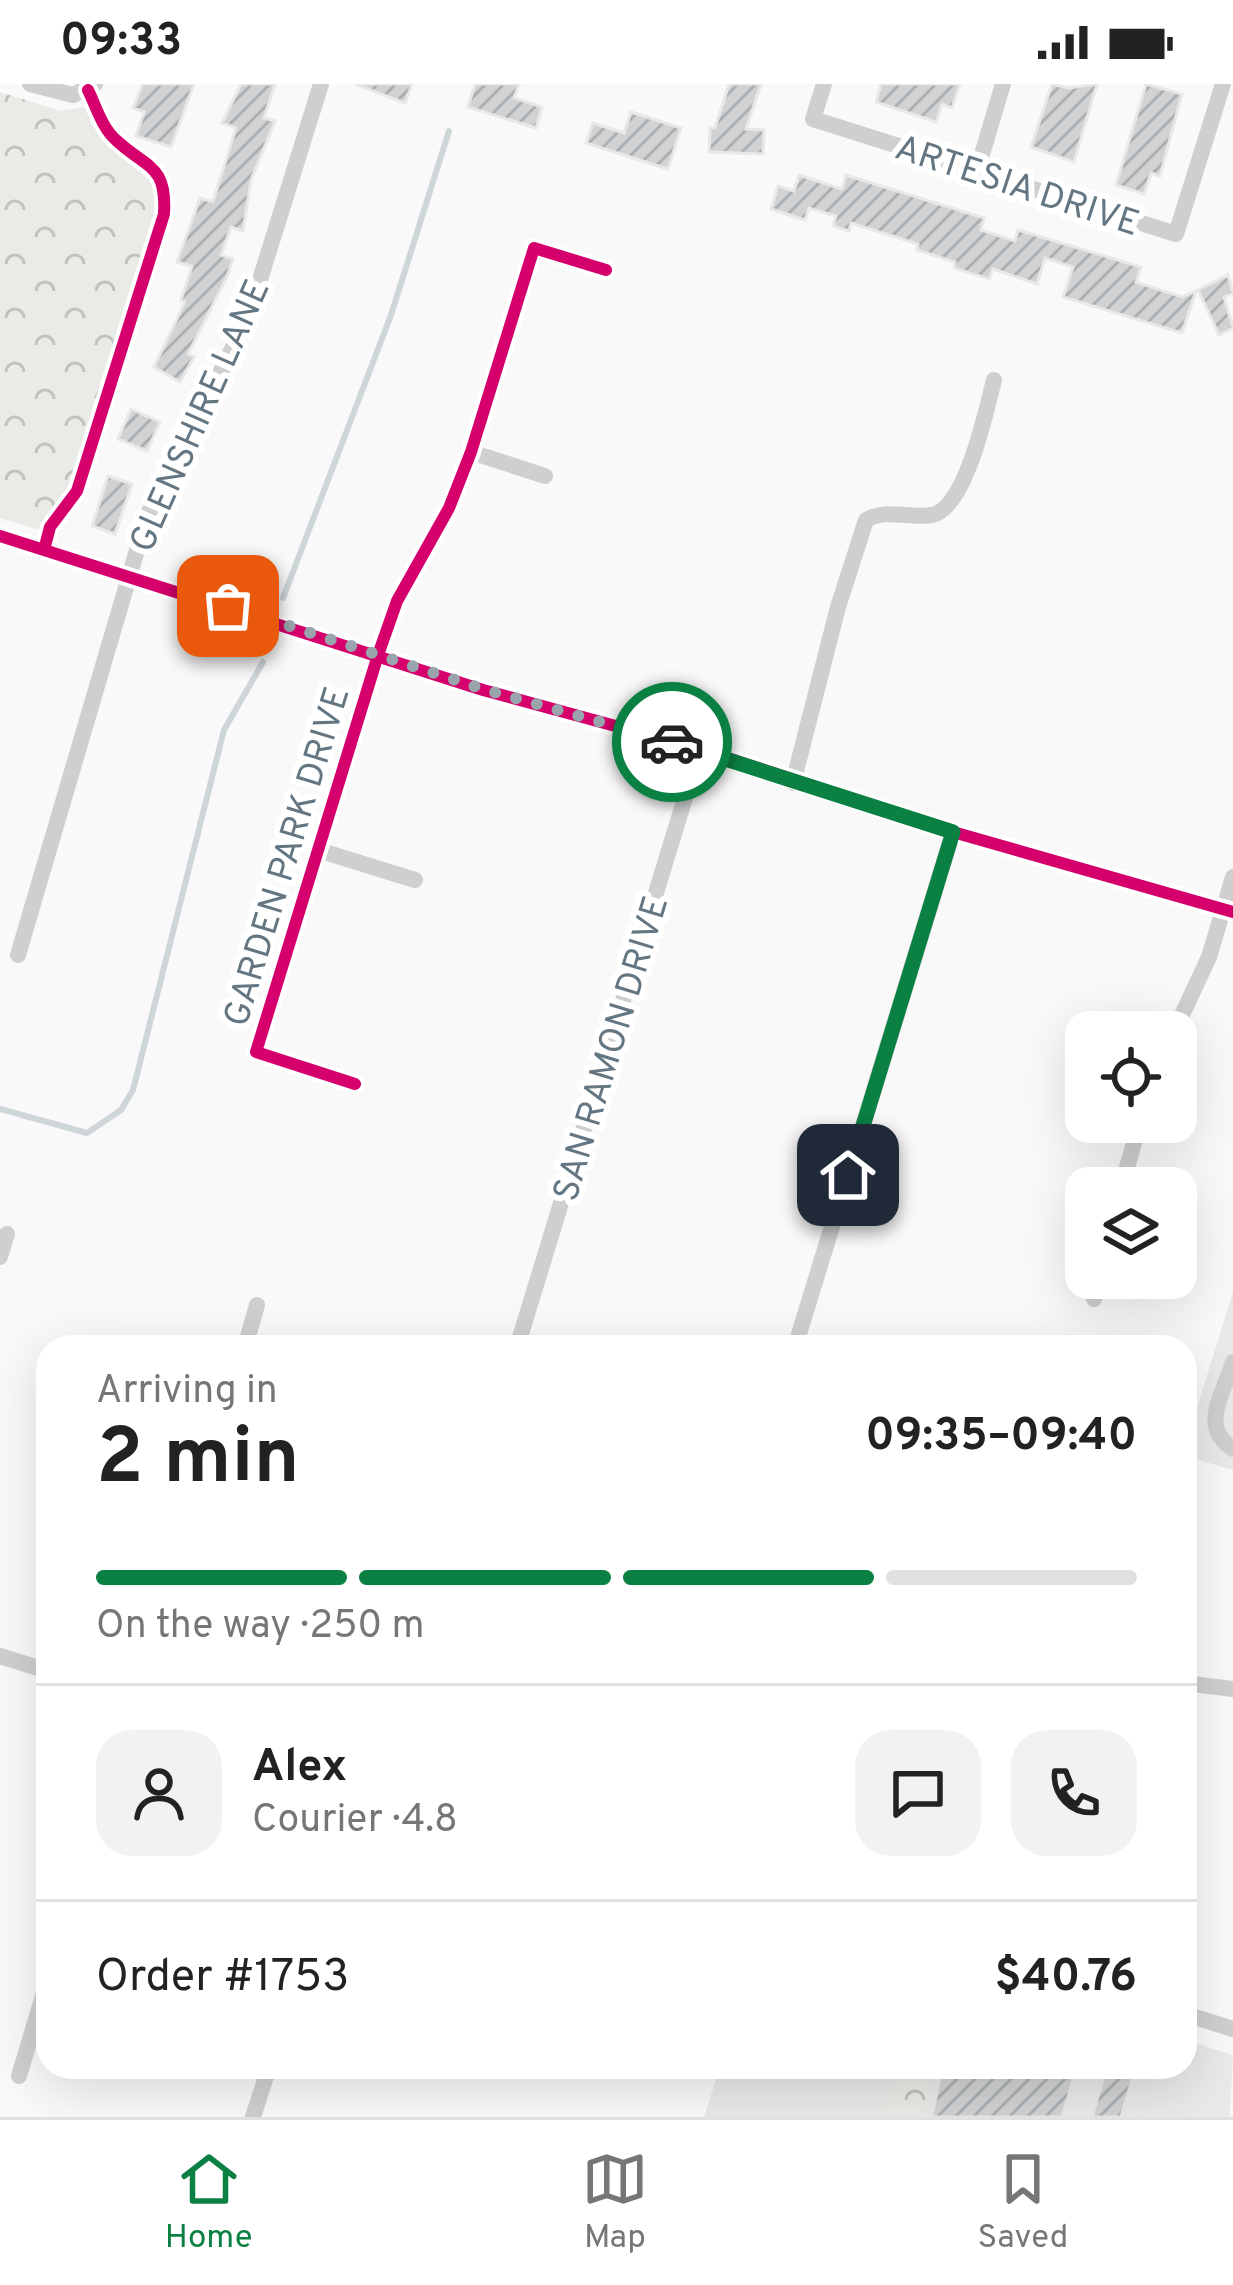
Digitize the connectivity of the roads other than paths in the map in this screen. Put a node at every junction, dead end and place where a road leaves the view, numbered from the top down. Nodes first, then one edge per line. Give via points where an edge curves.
1 (30, 84) edge
2 (94, 84) edge
3 (321, 84) edge
4 (824, 84) edge
5 (1003, 84) edge
6 (1223, 84) edge
7 (976, 171) junction
8 (606, 270) dead end
9 (994, 380) dead end
10 (471, 452) junction
11 (544, 476) dead end
12 (0, 536) edge
13 (128, 576) junction
14 (378, 655) junction
15 (700, 749) junction
16 (794, 783) junction
17 (953, 832) junction
18 (318, 850) junction
19 (1233, 877) edge
20 (415, 880) dead end
21 (1229, 910) edge
22 (18, 955) dead end
23 (1183, 1011) edge
24 (356, 1084) dead end
25 (7, 1234) dead end
26 (0, 1257) edge
27 (256, 1305) dead end
28 (248, 1335) edge
29 (521, 1335) edge
30 (799, 1335) edge
31 (1233, 1362) edge
32 (1233, 1449) edge
33 (0, 1656) edge
34 (36, 1667) edge
35 (1197, 1684) edge
36 (1233, 1689) edge
37 (1197, 2018) edge
38 (36, 2019) edge
39 (1233, 2029) edge
40 (19, 2076) dead end
41 (265, 2079) edge
42 (253, 2117) edge

1 - 2 street via 73,94
3 - 13 street, GLENSHIRE LANE via 248,318 161,481
4 - 7 street, ARTESIA DRIVE via 813,119
5 - 7 street
6 - 7 street, ARTESIA DRIVE via 1177,234
8 - 10 street, GARDEN PARK DRIVE via 534,248
9 - 16 street via 967,472 944,509 866,520
10 - 11 street
10 - 14 street, GARDEN PARK DRIVE
12 - 13 street
13 - 14 street
13 - 22 street, GLENSHIRE LANE
14 - 15 street
14 - 18 street, GARDEN PARK DRIVE
15 - 16 street
15 - 29 street, SAN RAMON DRIVE
16 - 17 street
17 - 21 street
17 - 30 street
18 - 20 street
18 - 24 street, GARDEN PARK DRIVE via 256,1052
19 - 21 street
21 - 23 street
25 - 26 street
27 - 28 street
31 - 32 street via 1213,1426
33 - 34 street
35 - 36 street
37 - 39 street
38 - 40 street
41 - 42 street

